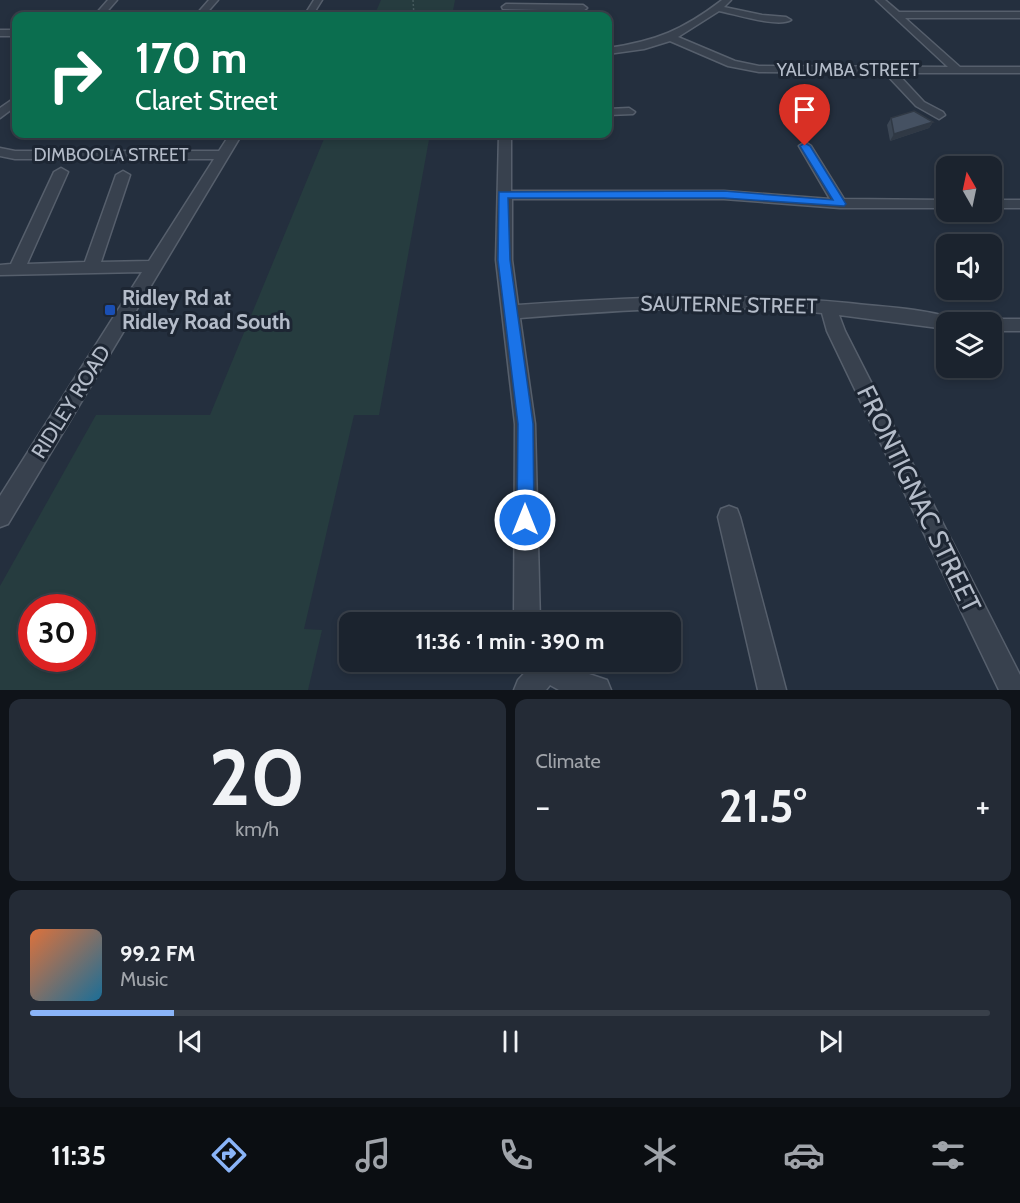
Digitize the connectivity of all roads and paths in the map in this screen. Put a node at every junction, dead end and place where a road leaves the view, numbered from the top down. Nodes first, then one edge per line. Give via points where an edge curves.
1 (112, 0) edge
2 (214, 0) edge
3 (727, 0) edge
4 (880, 0) edge
5 (506, 8) edge
6 (583, 8) dead end
7 (718, 8) junction
8 (102, 12) edge
9 (203, 12) edge
10 (897, 15) junction
11 (1020, 15) edge
12 (786, 20) dead end
13 (671, 39) junction
14 (612, 50) edge
15 (959, 70) junction
16 (889, 71) junction
17 (1019, 71) edge
18 (12, 104) edge
19 (612, 112) edge
20 (629, 112) dead end
21 (0, 114) edge
22 (939, 115) dead end
23 (233, 138) edge
24 (505, 138) edge
25 (805, 146) dead end
26 (0, 152) edge
27 (222, 155) junction
28 (61, 172) dead end
29 (123, 175) dead end
30 (503, 195) junction
31 (840, 204) junction
32 (936, 204) edge
33 (1002, 204) edge
34 (1020, 204) edge
35 (153, 266) junction
36 (91, 268) junction
37 (8, 270) edge
38 (828, 307) junction
39 (511, 312) junction
40 (936, 321) edge
41 (1002, 325) edge
42 (1020, 325) edge
43 (0, 516) edge
44 (729, 518) dead end
45 (527, 612) edge
46 (540, 672) edge
47 (556, 672) edge
48 (528, 690) edge
49 (597, 690) edge
50 (772, 690) edge
51 (1013, 690) edge

1 - 8 street
2 - 9 street
3 - 7 street
4 - 10 street
5 - 6 street
7 - 12 street
7 - 13 street
10 - 11 street
10 - 15 street
13 - 14 street
13 - 16 street, YALUMBA STREET via 747,70
15 - 16 street, YALUMBA STREET
15 - 17 street, YALUMBA STREET
16 - 22 street via 920,104
18 - 21 street
19 - 20 street
23 - 27 street, RIDLEY ROAD
24 - 30 street
25 - 31 street
26 - 27 street, DIMBOOLA STREET
27 - 35 street, RIDLEY ROAD
28 - 37 street
29 - 36 street
30 - 31 street via 724,195
30 - 39 street via 504,260
31 - 32 street
33 - 34 street
35 - 36 street
35 - 43 street, RIDLEY ROAD
36 - 37 street
38 - 39 street, SAUTERNE STREET via 652,303
38 - 40 street, SAUTERNE STREET
38 - 51 street, FRONTIGNAC STREET via 841,342
39 - 45 street via 525,424
41 - 42 street
44 - 50 street
46 - 48 street
47 - 49 street via 578,686

